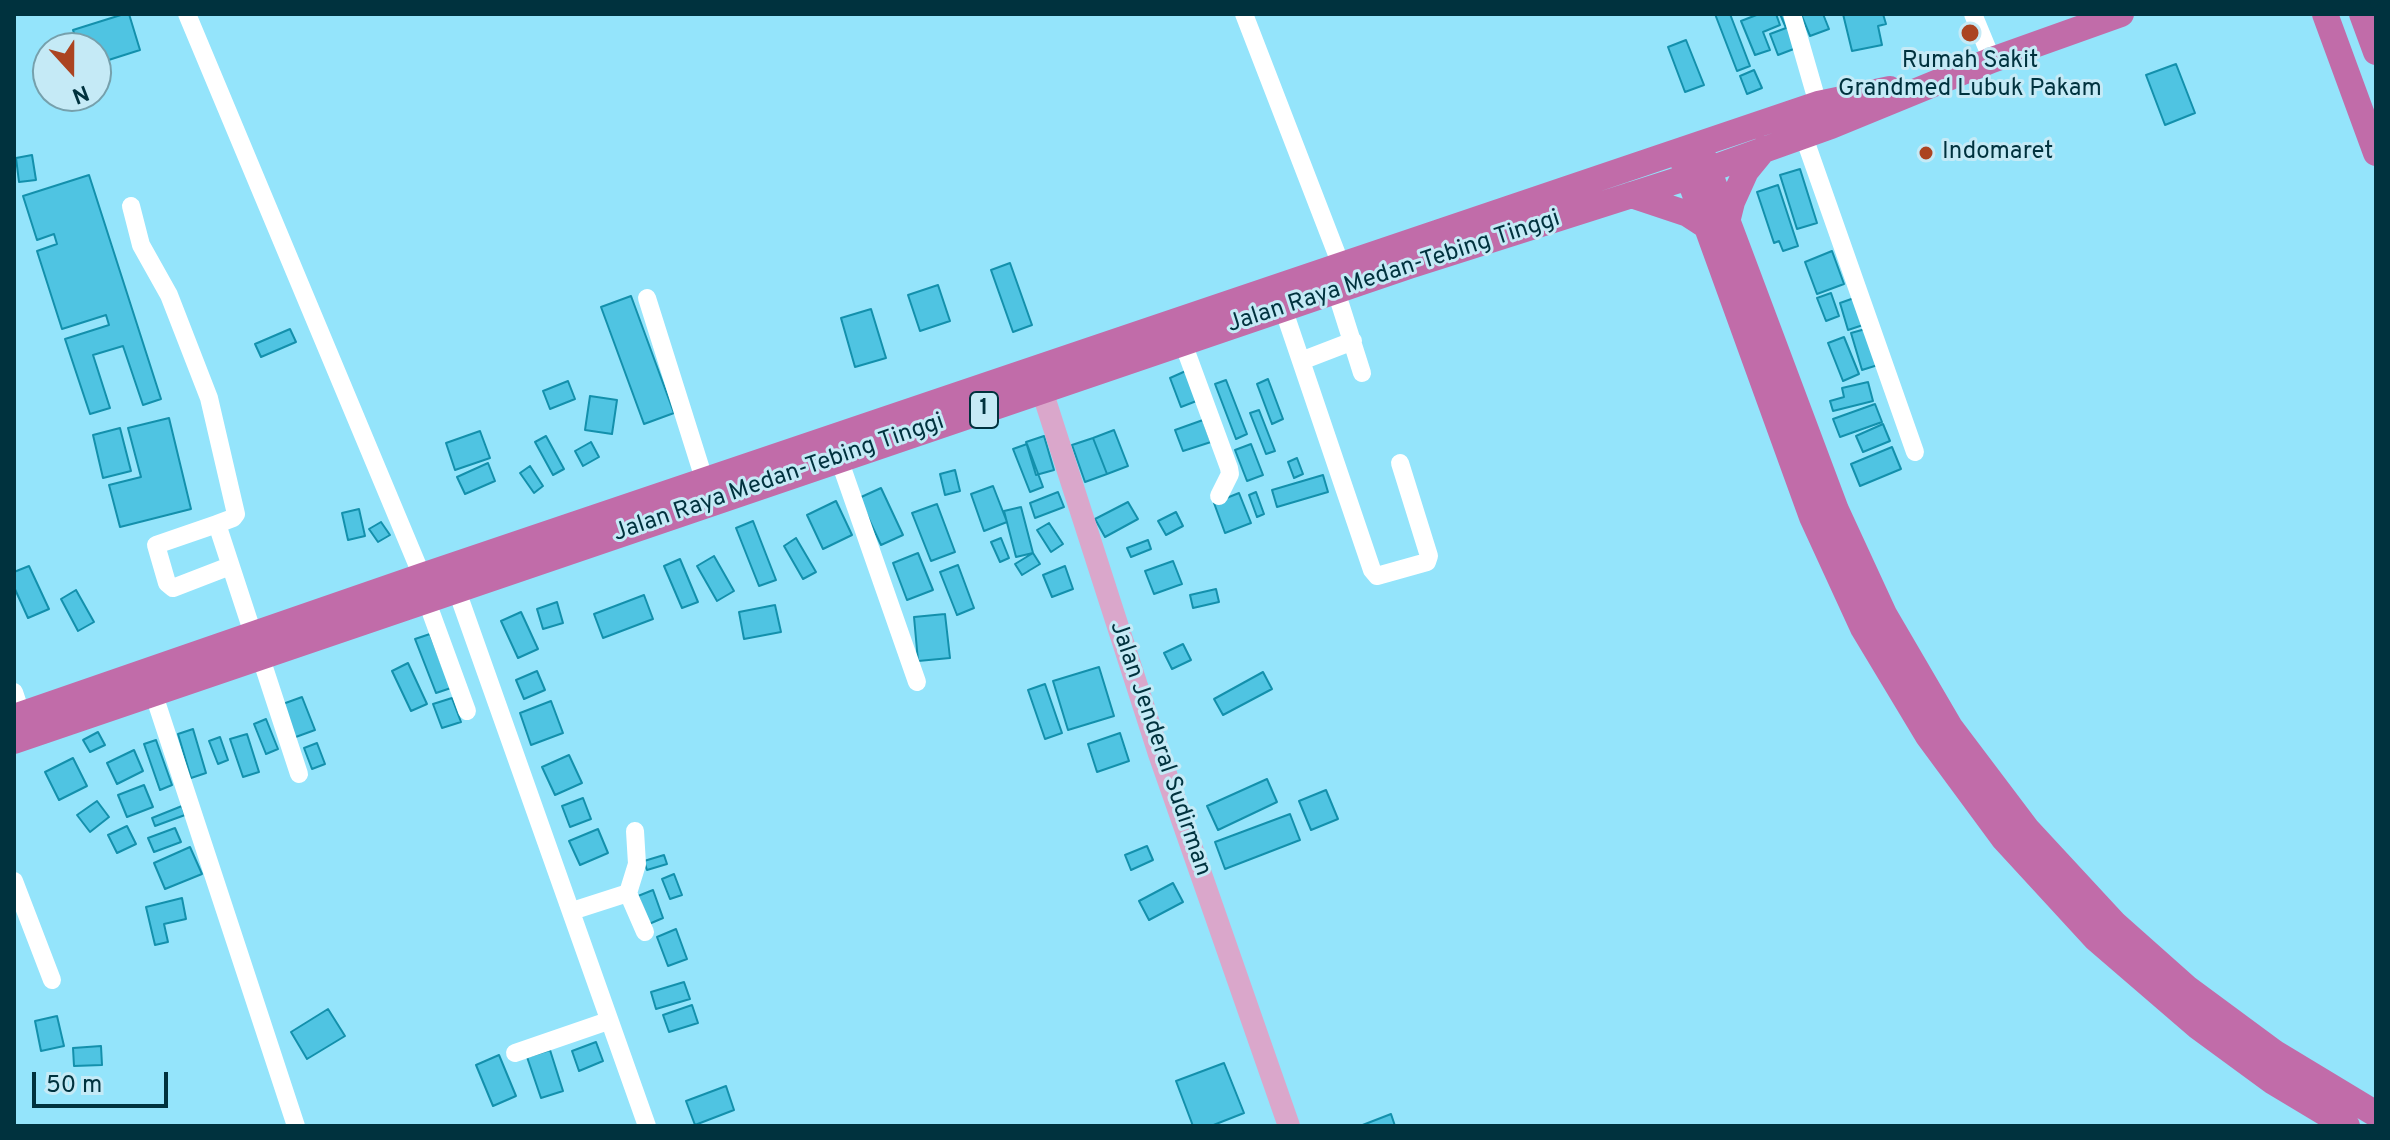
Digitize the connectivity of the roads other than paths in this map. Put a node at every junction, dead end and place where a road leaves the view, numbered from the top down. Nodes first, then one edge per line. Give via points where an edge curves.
1 (187, 14) edge
2 (1244, 14) edge
3 (1792, 14) edge
4 (1973, 14) edge
5 (2121, 14) edge
6 (2325, 14) edge
7 (1992, 60) junction
8 (1953, 76) junction
9 (1818, 104) junction
10 (1804, 137) junction
11 (1764, 149) junction
12 (2376, 153) edge
13 (1694, 161) junction
14 (1631, 195) junction
15 (131, 206) dead end
16 (1717, 225) junction
17 (1338, 278) junction
18 (647, 298) dead end
19 (1283, 308) junction
20 (1353, 341) junction
21 (1183, 343) junction
22 (1301, 361) junction
23 (1362, 373) dead end
24 (1039, 380) junction
25 (1915, 452) dead end
26 (839, 459) junction
27 (1400, 463) dead end
28 (705, 482) junction
29 (1219, 496) dead end
30 (661, 508) junction
31 (217, 524) junction
32 (230, 566) junction
33 (424, 587) junction
34 (456, 588) junction
35 (256, 646) junction
36 (917, 682) dead end
37 (153, 692) junction
38 (467, 711) dead end
39 (19, 720) edge
40 (299, 774) dead end
41 (635, 831) dead end
42 (14, 881) edge
43 (628, 893) junction
44 (572, 911) junction
45 (645, 932) dead end
46 (52, 980) dead end
47 (608, 1021) junction
48 (515, 1053) dead end
49 (2376, 1114) edge
50 (296, 1126) edge
51 (647, 1126) edge
52 (1289, 1126) edge
53 (2347, 1126) edge

1 - 33 street
2 - 17 street
3 - 9 street
4 - 7 street
5 - 7 highway, Jalan Raya Medan-Tebing Tinggi / 1
6 - 12 highway
7 - 8 highway, Jalan Raya Medan-Tebing Tinggi / 1
8 - 9 highway, Jalan Raya Medan-Tebing Tinggi / 1
8 - 10 highway, Jalan Raya Medan-Tebing Tinggi / 1
9 - 13 highway, Jalan Raya Medan-Tebing Tinggi / 1
10 - 11 highway, Jalan Raya Medan-Tebing Tinggi / 1
10 - 25 street
11 - 13 highway, Jalan Raya Medan-Tebing Tinggi / 1
11 - 16 highway
13 - 14 highway, Jalan Raya Medan-Tebing Tinggi / 1
13 - 16 highway
13 - 17 highway, Jalan Raya Medan-Tebing Tinggi / 1
14 - 16 highway
14 - 17 highway, Jalan Raya Medan-Tebing Tinggi / 1
15 - 31 street via 141,245 169,295 209,398 236,514
16 - 49 highway via 1884,614 1950,727 2027,829 2115,924 2187,988 2275,1053
16 - 53 highway via 1812,517 1863,628 1928,736 2004,839 2096,939 2197,1026 2272,1081
17 - 19 highway, Jalan Raya Medan-Tebing Tinggi / 1
17 - 20 street
17 - 24 highway, Jalan Raya Medan-Tebing Tinggi / 1
18 - 28 street
19 - 21 highway, Jalan Raya Medan-Tebing Tinggi / 1
19 - 22 street
20 - 22 street
20 - 23 street
21 - 24 highway, Jalan Raya Medan-Tebing Tinggi / 1
21 - 29 street via 1229,468
22 - 27 street via 1377,576 1427,562 1429,556
24 - 26 highway, Jalan Raya Medan-Tebing Tinggi / 1
24 - 28 highway, Jalan Raya Medan-Tebing Tinggi / 1
24 - 52 main road, Jalan Jenderal Sudirman via 1158,751
26 - 30 highway, Jalan Raya Medan-Tebing Tinggi / 1
26 - 36 street
28 - 30 highway, Jalan Raya Medan-Tebing Tinggi / 1
30 - 33 highway, Jalan Raya Medan-Tebing Tinggi / 1
30 - 34 highway, Jalan Raya Medan-Tebing Tinggi / 1
31 - 32 street
31 - 32 street via 159,542 156,549 173,588
32 - 35 street
33 - 34 highway, Jalan Raya Medan-Tebing Tinggi / 1
33 - 35 highway, Jalan Raya Medan-Tebing Tinggi / 1
33 - 38 street
34 - 44 street
35 - 37 highway, Jalan Raya Medan-Tebing Tinggi / 1
35 - 39 highway, Jalan Raya Medan-Tebing Tinggi / 1
35 - 40 street
37 - 39 highway, Jalan Raya Medan-Tebing Tinggi / 1
37 - 50 street
41 - 43 street via 637,864
42 - 46 street
43 - 44 street
43 - 45 street
44 - 47 street
47 - 48 street
47 - 51 street

